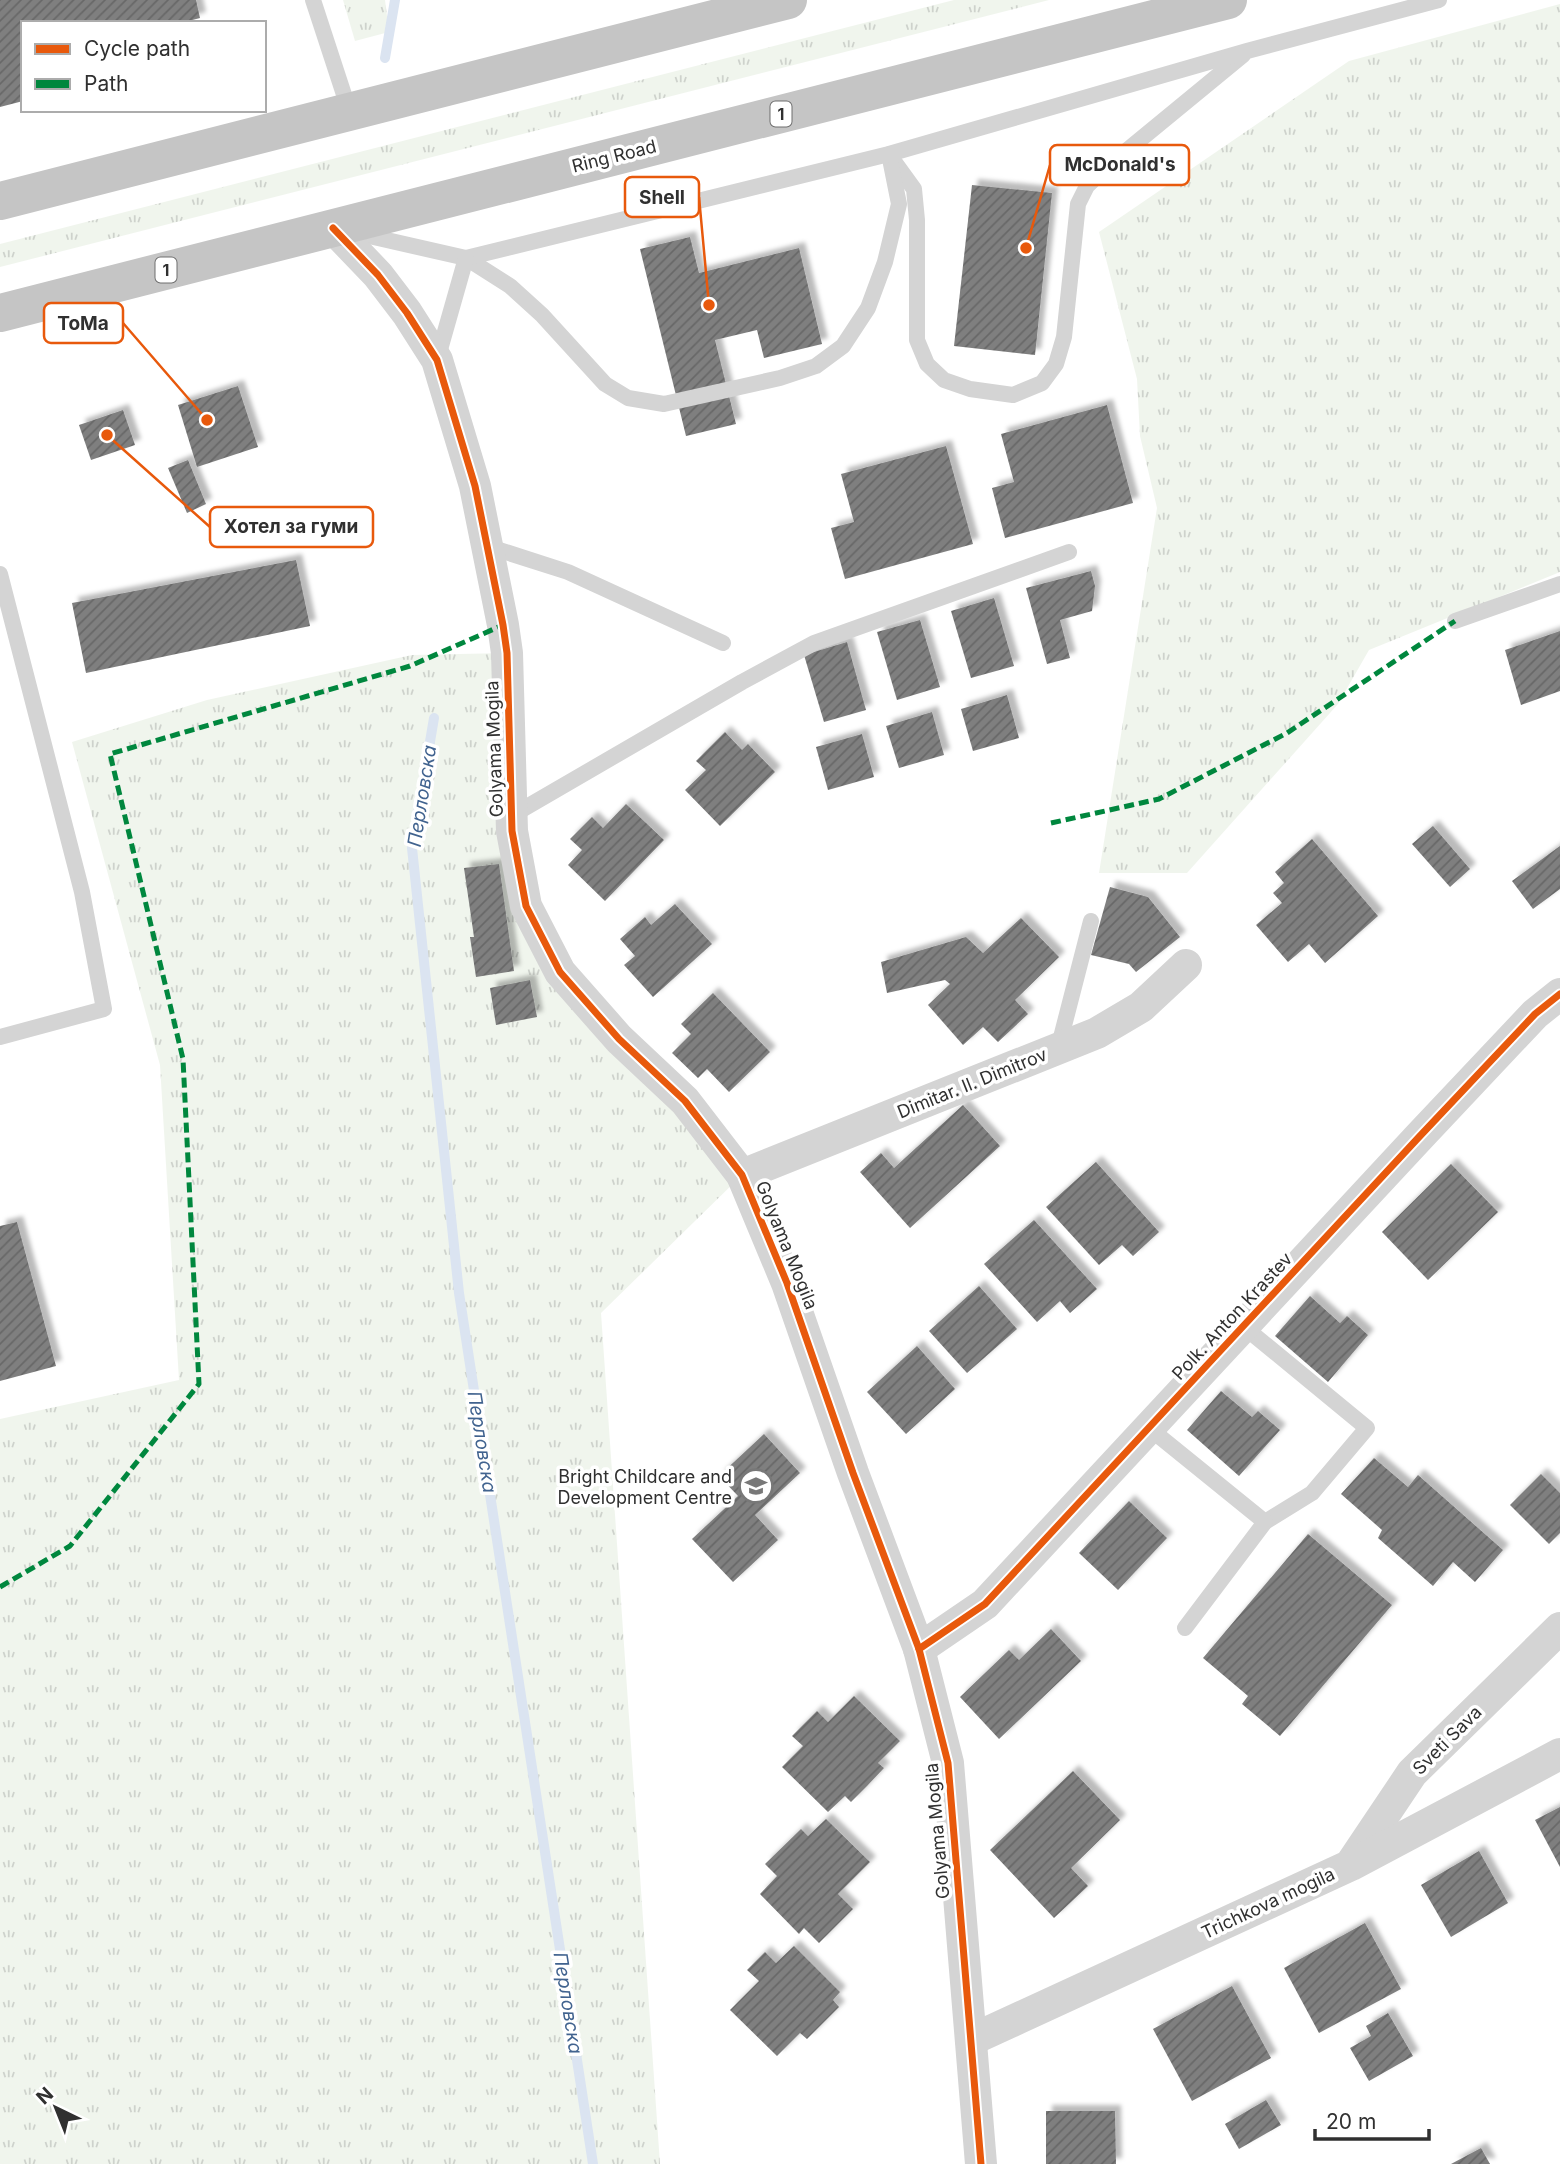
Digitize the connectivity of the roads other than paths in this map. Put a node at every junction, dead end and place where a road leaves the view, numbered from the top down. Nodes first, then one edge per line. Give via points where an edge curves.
1 (313, 0) edge
2 (1228, 0) edge
3 (1438, 0) edge
4 (764, 3) edge
5 (1247, 51) junction
6 (350, 113) junction
7 (889, 154) junction
8 (0, 201) edge
9 (333, 228) junction
10 (466, 258) junction
11 (0, 313) edge
12 (437, 360) junction
13 (487, 547) junction
14 (1069, 552) dead end
15 (0, 574) edge
16 (1560, 584) edge
17 (1455, 621) dead end
18 (723, 643) dead end
19 (511, 816) junction
20 (1091, 921) dead end
21 (1185, 965) dead end
22 (1560, 995) edge
23 (0, 1037) edge
24 (1058, 1049) junction
25 (742, 1175) junction
26 (1243, 1326) junction
27 (1149, 1428) junction
28 (1265, 1522) junction
29 (1185, 1628) dead end
30 (1560, 1628) edge
31 (919, 1649) junction
32 (1560, 1754) edge
33 (1350, 1865) junction
34 (971, 2040) junction
35 (981, 2164) edge

1 - 6 lane
2 - 9 highway, Ring Road / 1
3 - 5 lane
4 - 6 highway
5 - 7 lane
5 - 7 lane via 1087,187 1078,204 1064,337 1056,364 1042,383 1013,395 944,380 927,364 917,340 914,189
6 - 8 highway
7 - 10 lane
7 - 10 lane via 899,204 868,308 843,346 816,366 743,387 664,404 628,398 605,384 510,286
9 - 10 lane
9 - 11 highway, Ring Road / 1
9 - 12 street, Golyama Mogila via 378,275
10 - 12 lane
12 - 13 street, Golyama Mogila via 475,486
13 - 18 lane via 568,572
13 - 19 street, Golyama Mogila via 507,653
14 - 19 lane via 814,643
15 - 23 lane via 82,892 104,1009
16 - 17 lane
19 - 25 street, Golyama Mogila via 527,906 560,972 619,1039 685,1101
20 - 24 lane
21 - 24 street, Dimitar. Il. Dimitrov via 1141,1007
22 - 26 street, Polk. Anton Krastev via 1535,1014
24 - 25 street, Dimitar. Il. Dimitrov
25 - 31 street, Golyama Mogila via 787,1283
26 - 27 street, Polk. Anton Krastev
26 - 28 lane via 1367,1428 1312,1493
27 - 28 lane
27 - 31 street, Polk. Anton Krastev via 985,1604
28 - 29 lane
30 - 33 street, Sveti Sava via 1412,1773
31 - 34 street, Golyama Mogila via 948,1763
32 - 33 street, Trichkova mogila
33 - 34 street, Trichkova mogila
34 - 35 street, Golyama Mogila

